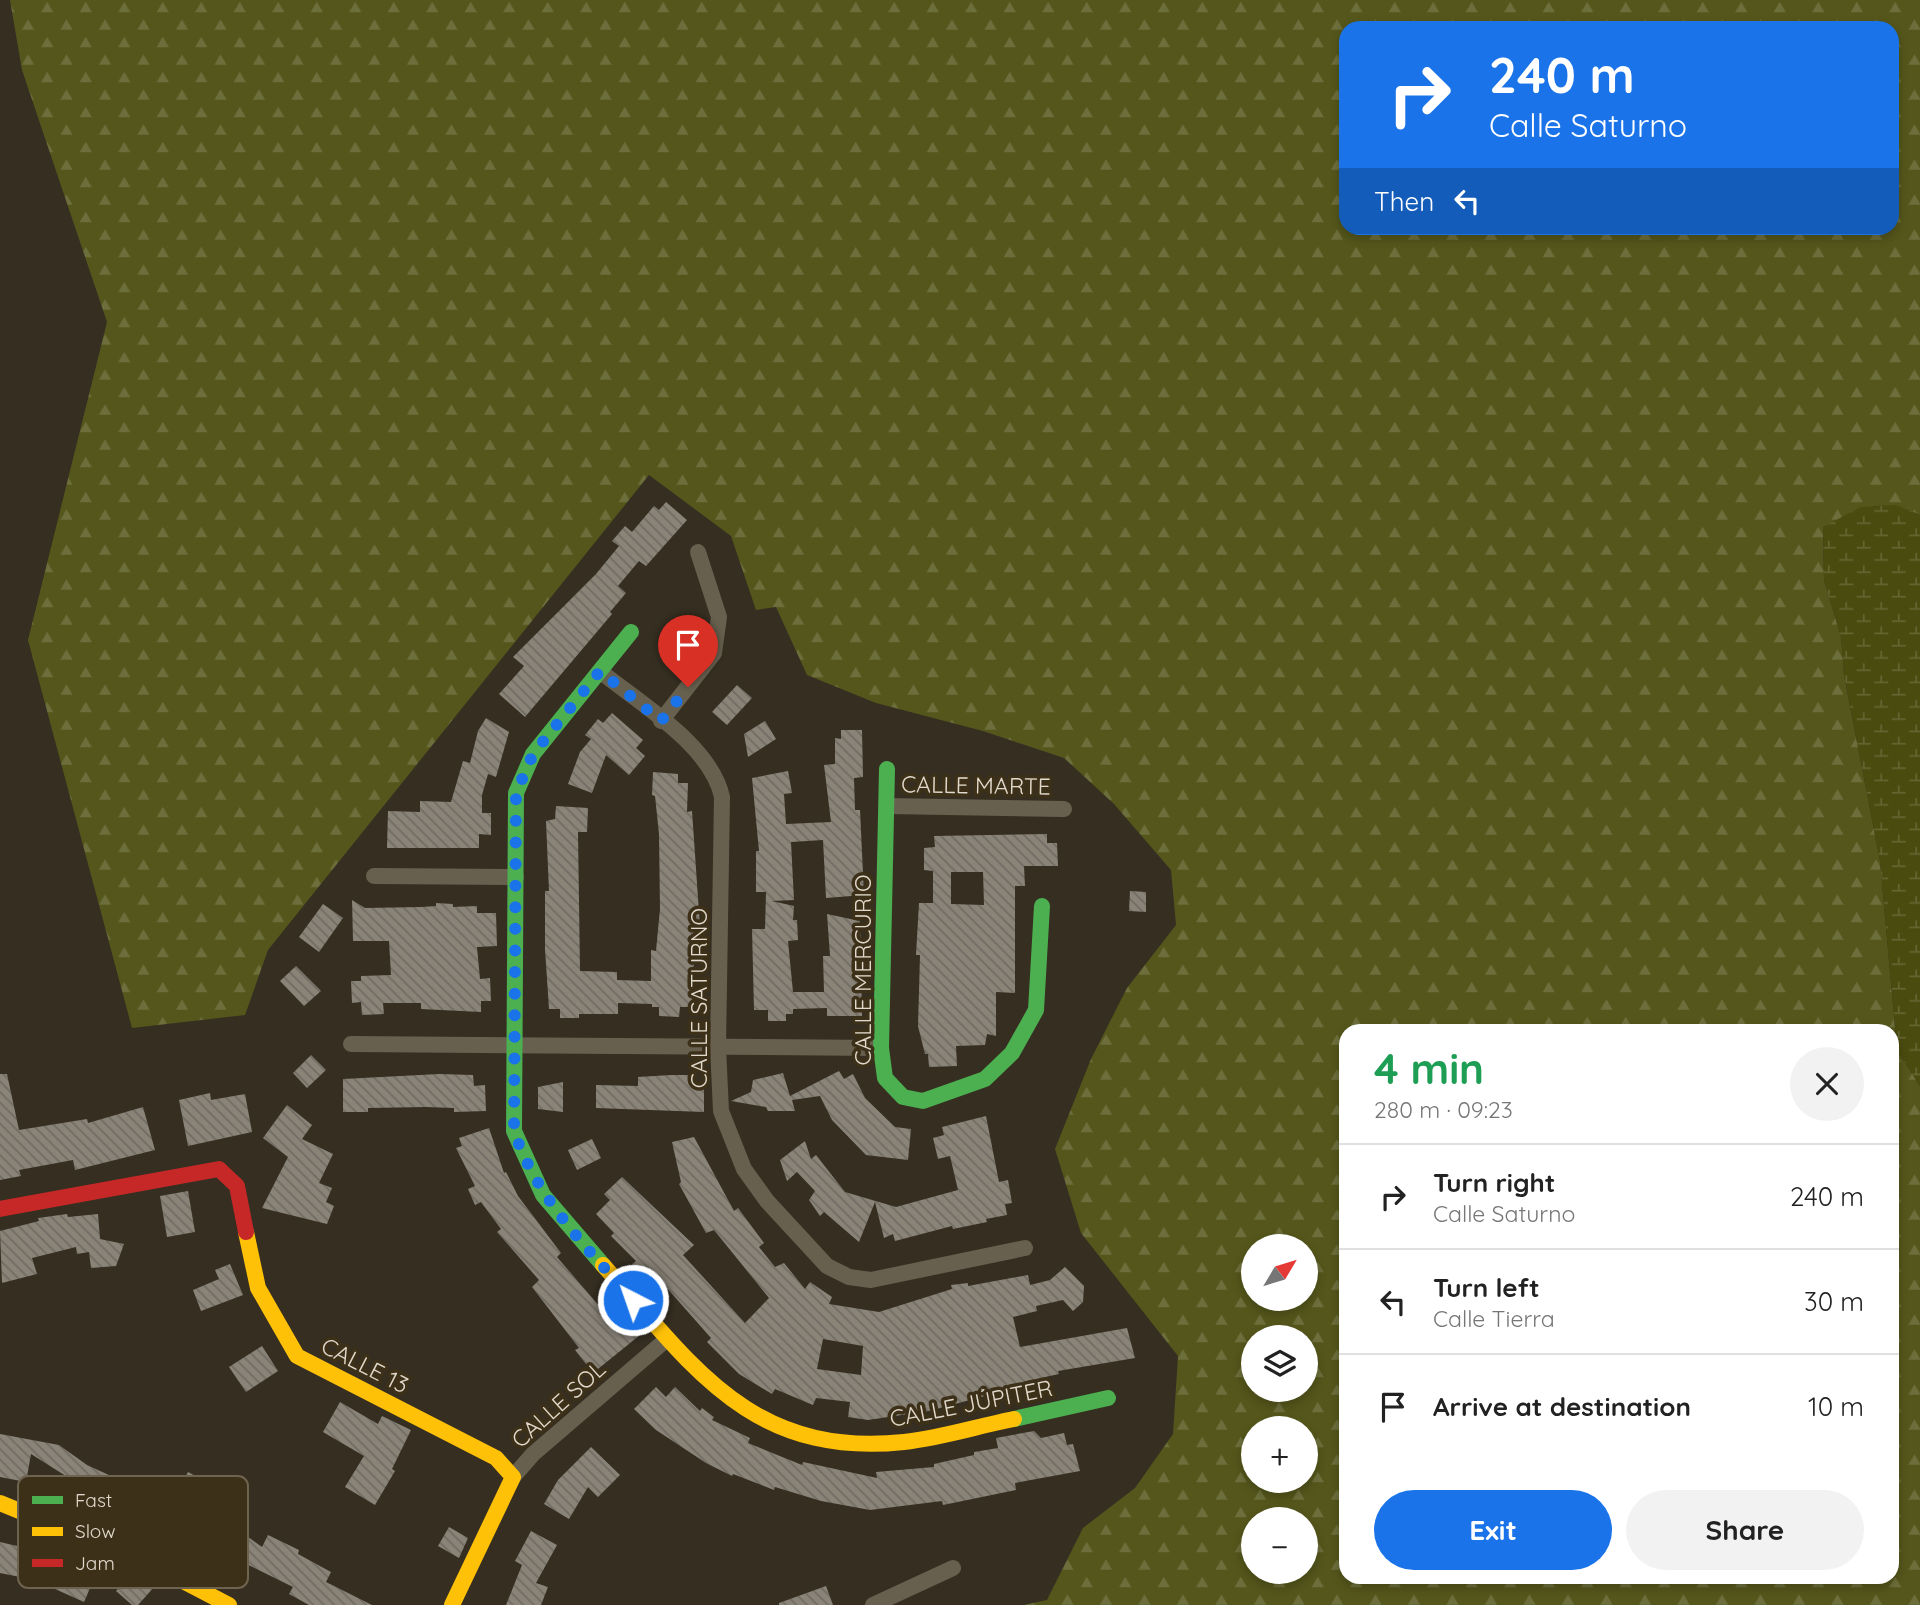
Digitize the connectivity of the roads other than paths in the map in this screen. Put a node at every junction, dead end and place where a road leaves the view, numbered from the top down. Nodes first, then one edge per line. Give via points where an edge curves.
1 (698, 552) dead end
2 (631, 632) dead end
3 (600, 671) junction
4 (661, 721) junction
5 (887, 769) dead end
6 (887, 806) junction
7 (1064, 809) dead end
8 (374, 876) dead end
9 (516, 877) junction
10 (1042, 906) dead end
11 (351, 1044) dead end
12 (515, 1046) junction
13 (718, 1047) junction
14 (881, 1048) junction
15 (0, 1209) edge
16 (1026, 1248) dead end
17 (667, 1339) junction
18 (1108, 1398) dead end
19 (513, 1477) junction
20 (0, 1503) edge
21 (18, 1510) edge
22 (953, 1568) dead end
23 (196, 1588) edge
24 (229, 1605) edge
25 (452, 1605) edge
26 (873, 1605) edge

1 - 4 street via 719,617 714,653
2 - 3 street, CALLE JÚPITER
3 - 4 street, CALLE SATURNO
3 - 9 street, CALLE JÚPITER via 533,754 516,793
4 - 13 street, CALLE SATURNO via 699,752 718,778 722,797
5 - 6 street, CALLE MERCURIO
6 - 7 street, CALLE MARTE
6 - 14 street, CALLE MERCURIO
8 - 9 street
9 - 12 street, CALLE JÚPITER
10 - 14 street, CALLE MERCURIO via 1036,1010 1012,1053 985,1079 923,1101 903,1097 885,1079
11 - 12 street
12 - 13 street
12 - 17 street, CALLE JÚPITER via 514,1131 525,1163 549,1203
13 - 14 street
13 - 16 street, CALLE SATURNO via 721,1111 744,1168 827,1266 849,1277 871,1280
15 - 19 street, CALLE 13 via 219,1169 237,1186 258,1288 296,1356 496,1458
17 - 18 street, CALLE JÚPITER via 715,1389 763,1419 832,1442 907,1442
17 - 19 street, CALLE SOL via 533,1454
19 - 25 street
20 - 21 street
22 - 26 street
23 - 24 street

